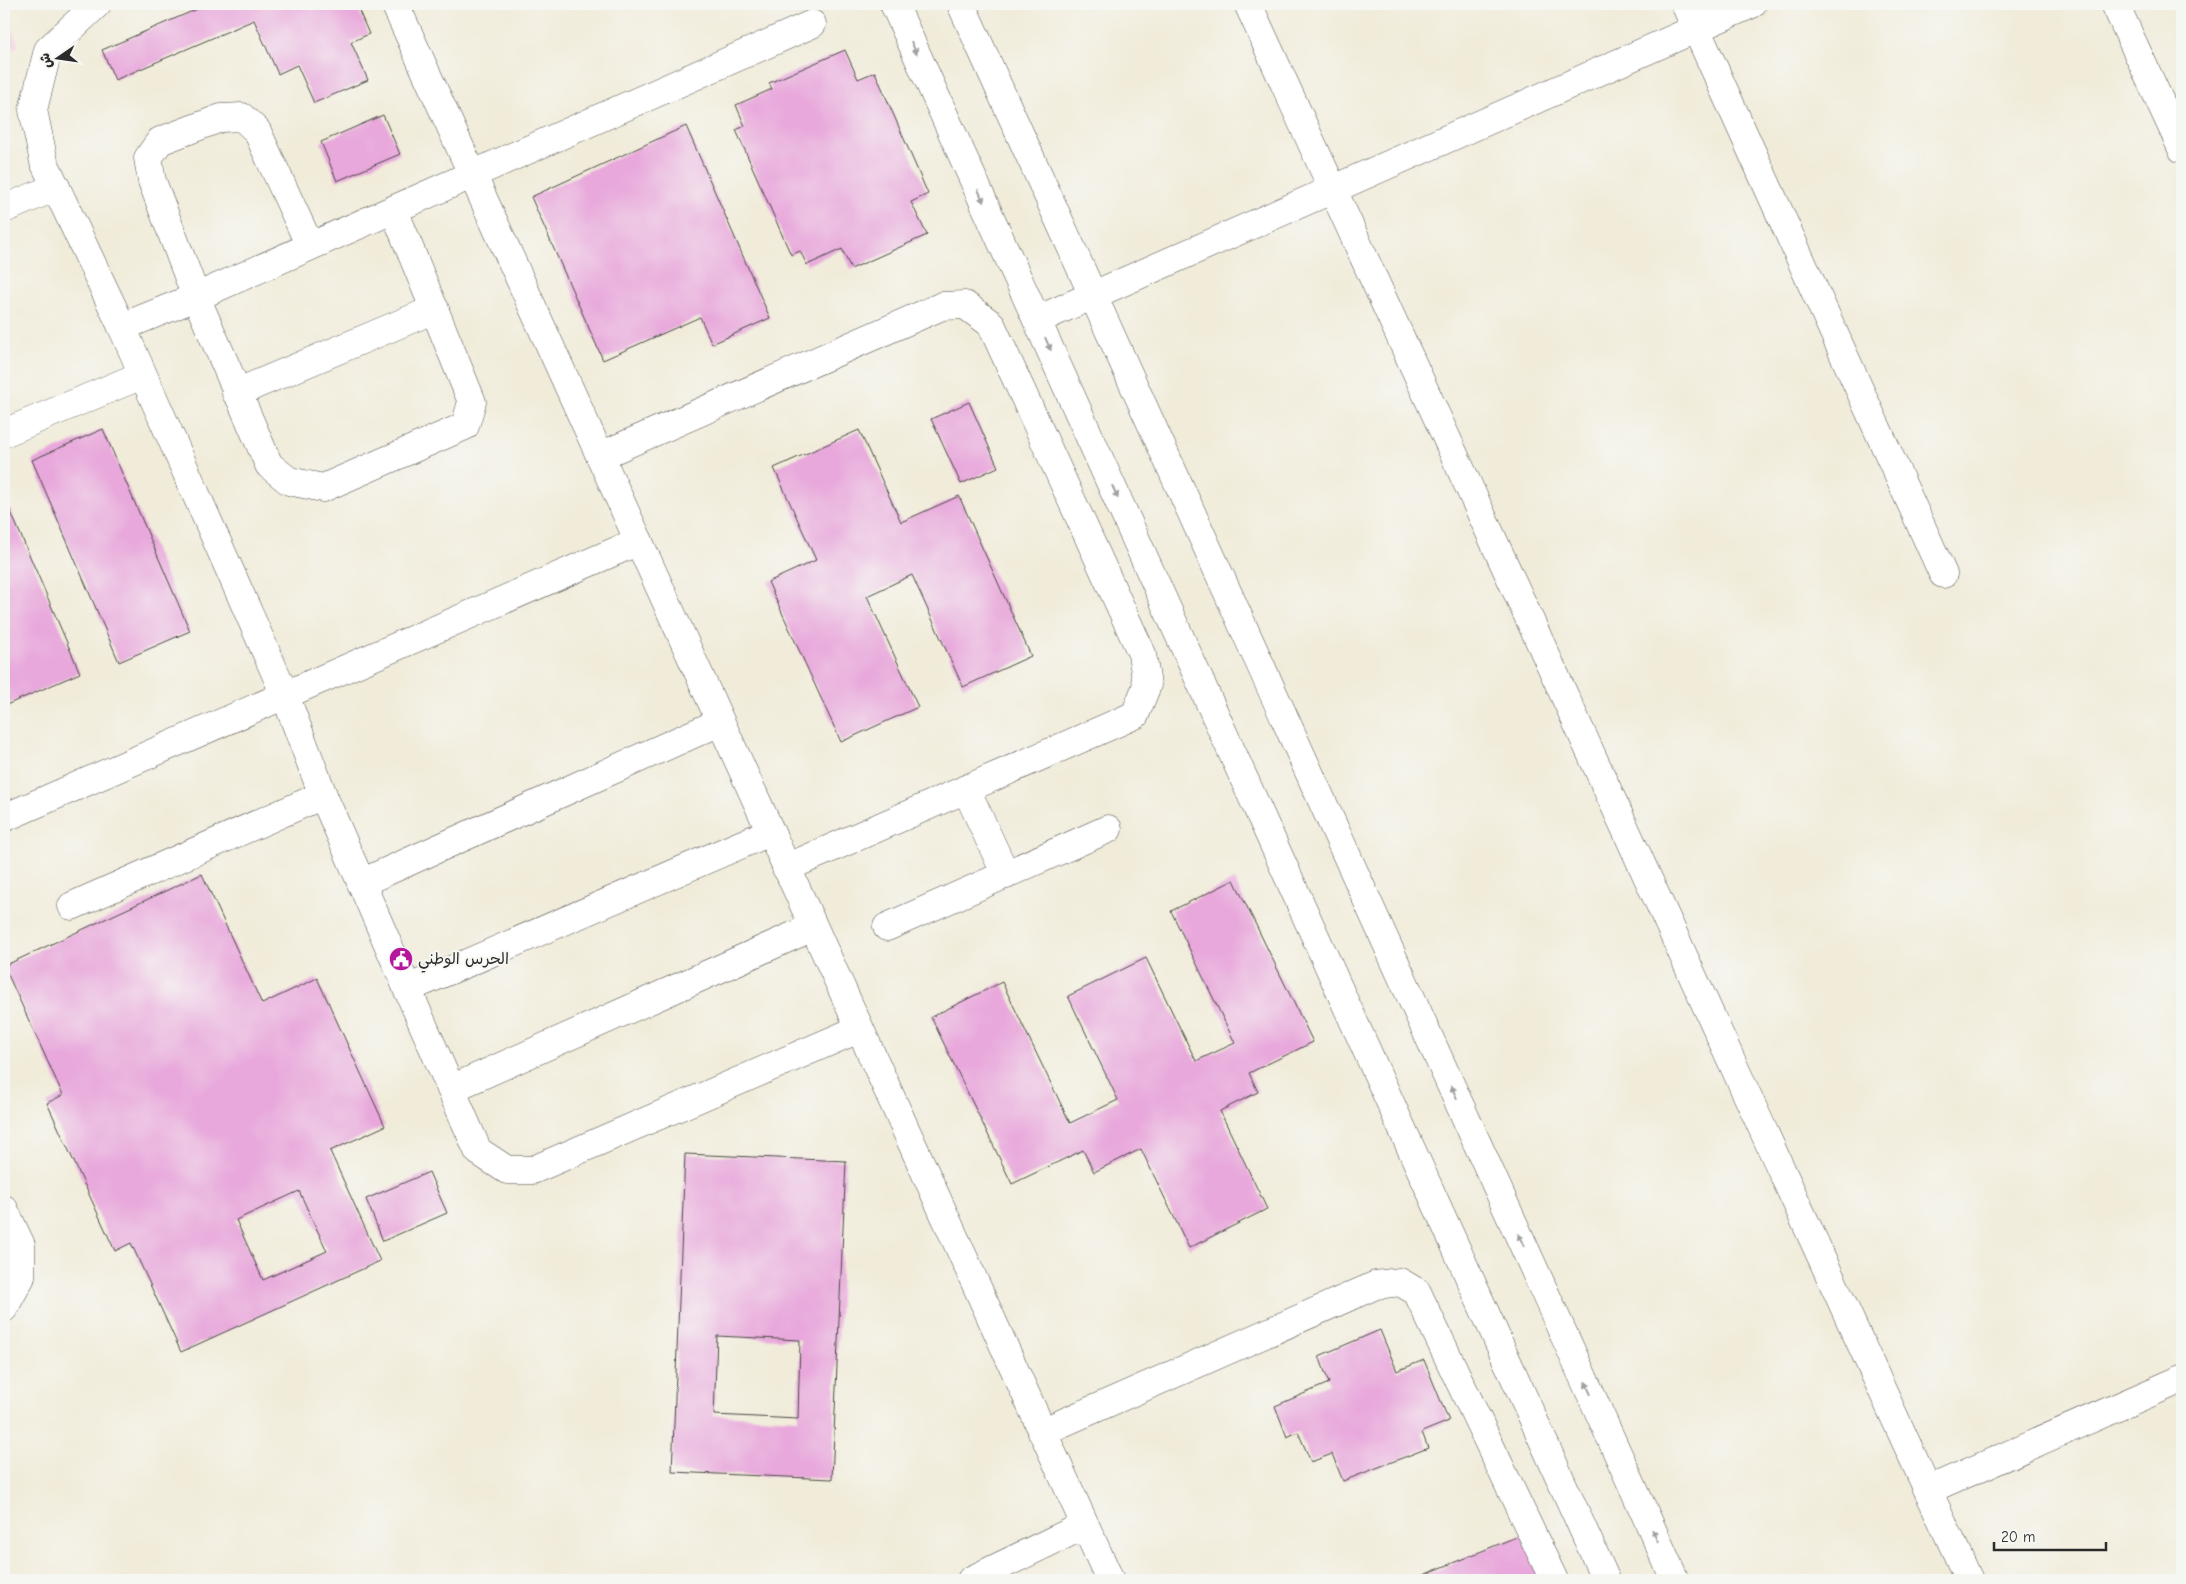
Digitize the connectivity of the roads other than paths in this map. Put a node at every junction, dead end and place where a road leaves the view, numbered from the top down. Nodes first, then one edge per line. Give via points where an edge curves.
1 (97, 4) edge
2 (395, 4) edge
3 (894, 4) edge
4 (961, 4) edge
5 (1248, 4) edge
6 (1685, 4) edge
7 (1752, 4) edge
8 (2115, 4) edge
9 (812, 24) dead end
10 (1696, 28) junction
11 (2182, 149) edge
12 (472, 176) junction
13 (56, 188) junction
14 (1333, 189) junction
15 (4, 209) edge
16 (394, 210) junction
17 (310, 246) junction
18 (1093, 295) junction
19 (196, 297) junction
20 (435, 309) junction
21 (1037, 320) junction
22 (122, 327) junction
23 (142, 375) junction
24 (236, 393) junction
25 (4, 433) edge
26 (600, 456) junction
27 (638, 541) junction
28 (1943, 574) dead end
29 (285, 695) junction
30 (720, 722) junction
31 (966, 789) junction
32 (323, 795) junction
33 (4, 818) edge
34 (1108, 829) dead end
35 (770, 832) junction
36 (786, 868) junction
37 (1006, 875) junction
38 (361, 883) junction
39 (72, 906) dead end
40 (813, 927) junction
41 (887, 928) dead end
42 (407, 989) junction
43 (859, 1029) junction
44 (450, 1089) junction
45 (4, 1210) edge
46 (4, 1308) edge
47 (2182, 1379) edge
48 (1042, 1432) junction
49 (1928, 1490) junction
50 (1085, 1525) junction
51 (971, 1580) edge
52 (1110, 1580) edge
53 (1554, 1580) edge
54 (1606, 1580) edge
55 (1675, 1580) edge
56 (1969, 1580) edge

1 - 13 street via 48,50 34,110 44,162
2 - 12 street
3 -> 21 street
4 - 18 street
5 - 14 street
6 - 10 street
7 - 10 street
8 - 11 street
9 - 12 street
10 - 14 street
10 - 28 street
12 - 16 street
12 - 26 street
13 - 15 street
13 - 22 street
14 - 18 street
14 - 49 street
16 - 17 street
16 - 20 street
17 - 19 street
17 - 19 street via 258,131 242,117 221,118 160,141 148,158 152,181
18 - 21 street
55 -> 18 street
19 - 22 street
19 - 24 street
20 - 24 street
20 - 24 street via 472,402 465,426 323,488 288,481 269,465
21 -> 54 street
22 - 23 street
23 - 25 street
23 - 29 street
26 - 27 street
26 - 31 street via 942,306 965,305 991,324 1142,654 1147,685 1135,715
27 - 29 street
27 - 30 street
29 - 32 street
29 - 33 street
30 - 35 street
30 - 38 street
31 - 36 street
31 - 37 street
32 - 38 street
32 - 39 street
34 - 37 street
35 - 36 street
35 - 42 street
36 - 40 street
37 - 41 street
38 - 42 street
40 - 43 street
40 - 44 street
42 - 44 street
43 - 44 street via 533,1170 507,1170 478,1151
43 - 48 street
45 - 46 street via 21,1245 21,1278
47 - 49 street
48 - 50 street
48 - 53 street via 1376,1285 1400,1282 1418,1292
49 - 56 street
50 - 51 street
50 - 52 street

